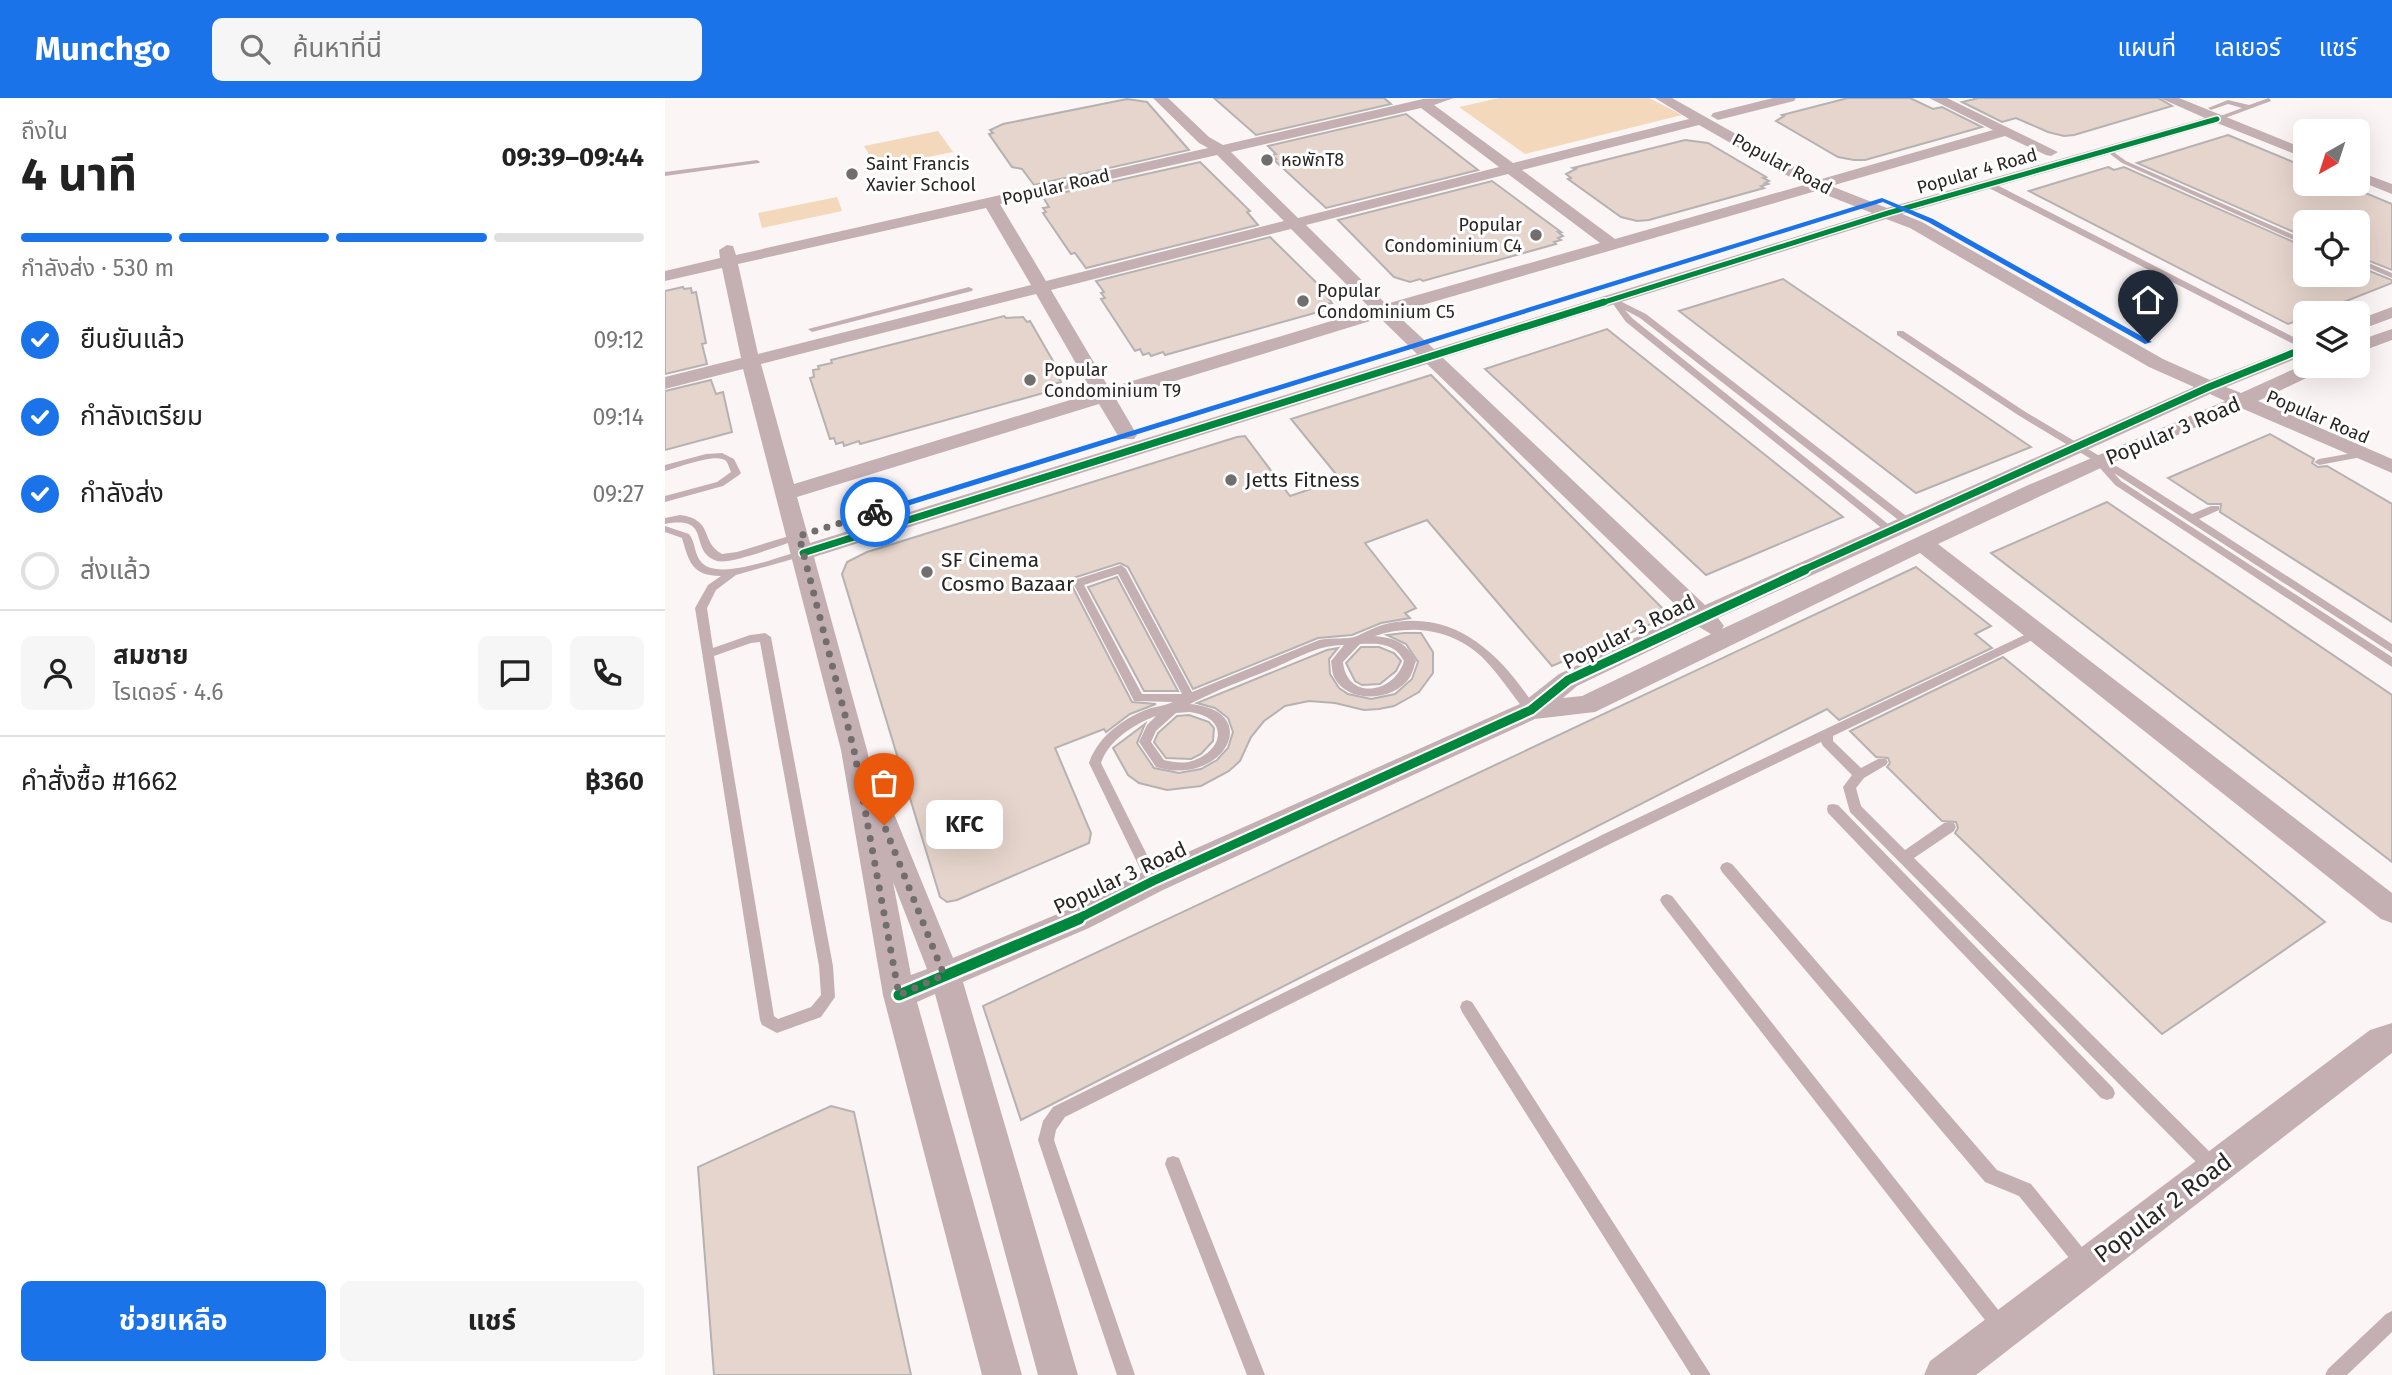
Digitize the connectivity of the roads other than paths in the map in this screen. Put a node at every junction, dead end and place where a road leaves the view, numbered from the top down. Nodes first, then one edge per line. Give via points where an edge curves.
1 (1160, 98) edge
2 (1174, 98) edge
3 (1397, 98) edge
4 (1447, 98) edge
5 (1662, 98) edge
6 (1685, 98) edge
7 (1789, 98) edge
8 (1937, 98) edge
9 (2167, 98) edge
10 (2269, 100) dead end
11 (1423, 103) junction
12 (2248, 107) junction
13 (2209, 112) junction
14 (1718, 116) junction
15 (1701, 120) junction
16 (2007, 131) junction
17 (1214, 142) junction
18 (2090, 142) junction
19 (2293, 149) edge
20 (2108, 150) junction
21 (2051, 152) junction
22 (757, 162) dead end
23 (1510, 167) junction
24 (665, 174) edge
25 (2370, 180) edge
26 (1835, 181) junction
27 (1988, 184) junction
28 (1817, 186) junction
29 (2392, 189) edge
30 (991, 202) junction
31 (1886, 207) junction
32 (1292, 223) junction
33 (2293, 231) edge
34 (2293, 238) edge
35 (1613, 245) junction
36 (728, 256) junction
37 (665, 263) edge
38 (2370, 266) edge
39 (2370, 273) edge
40 (665, 276) edge
41 (2392, 276) edge
42 (2392, 282) edge
43 (1042, 288) junction
44 (969, 289) dead end
45 (1604, 295) junction
46 (898, 296) dead end
47 (1383, 311) junction
48 (2392, 312) edge
49 (908, 313) junction
50 (2370, 321) edge
51 (812, 329) dead end
52 (1900, 333) dead end
53 (2392, 334) edge
54 (2293, 341) edge
55 (2370, 343) edge
56 (1425, 350) junction
57 (2293, 352) edge
58 (751, 362) junction
59 (2293, 377) edge
60 (2230, 380) junction
61 (665, 383) edge
62 (2209, 387) junction
63 (1103, 396) junction
64 (2252, 397) junction
65 (1127, 435) junction
66 (2392, 447) edge
67 (2078, 448) junction
68 (2364, 454) junction
69 (2099, 461) junction
70 (2319, 462) dead end
71 (2392, 467) edge
72 (665, 468) edge
73 (787, 492) junction
74 (665, 499) edge
75 (2215, 508) dead end
76 (2192, 519) junction
77 (665, 521) edge
78 (665, 529) edge
79 (1908, 533) junction
80 (801, 545) junction
81 (732, 573) junction
82 (1702, 616) junction
83 (2037, 634) junction
84 (1725, 638) junction
85 (2392, 649) edge
86 (708, 654) junction
87 (2392, 663) edge
88 (1190, 698) junction
89 (1531, 710) junction
90 (1827, 734) junction
91 (854, 750) junction
92 (1882, 762) dead end
93 (1860, 775) junction
94 (1833, 809) dead end
95 (1949, 827) dead end
96 (1904, 858) junction
97 (1727, 868) dead end
98 (1153, 881) junction
99 (1667, 901) dead end
100 (2392, 909) edge
101 (944, 975) junction
102 (899, 995) junction
103 (1467, 1007) dead end
104 (2388, 1034) edge
105 (2107, 1093) dead end
106 (1173, 1164) dead end
107 (2215, 1168) junction
108 (2087, 1266) junction
109 (2392, 1320) edge
110 (2003, 1330) junction
111 (1002, 1375) edge
112 (1058, 1375) edge
113 (1126, 1375) edge
114 (1256, 1375) edge
115 (1702, 1375) edge
116 (1944, 1375) edge
117 (2334, 1375) edge

1 - 17 street
2 - 17 street
3 - 17 street, Popular Road
4 - 11 street, Popular Road
5 - 15 street, Popular Road
6 - 14 street, Popular Road
7 - 14 street
8 - 16 street
9 - 13 street
10 - 12 lane
11 - 17 street, Popular Road
11 - 23 street
12 - 13 lane
12 - 13 lane via 2228,102
13 - 18 street, Popular 4 Road
13 - 19 street
13 - 20 street, Popular 4 Road
14 - 26 street, Popular Road
15 - 23 street
15 - 28 street, Popular Road
16 - 21 street
16 - 26 street
17 - 30 street, Popular Road
17 - 32 street
17 - 36 street, Popular Road
18 - 20 street
18 - 21 street, Popular 4 Road
20 - 27 street, Popular 4 Road
20 - 33 lane
20 - 34 lane via 2124,162
21 - 31 street, Popular 4 Road
22 - 24 lane
23 - 32 street
23 - 35 street
25 - 29 street
26 - 28 street
26 - 31 street, Popular Road
27 - 31 street, Popular 4 Road
27 - 54 lane
28 - 31 street, Popular Road
28 - 35 street
30 - 36 street, Popular Road
30 - 43 street
31 - 45 street, Popular 4 Road
31 - 60 street, Popular Road via 2172,356
31 - 62 street, Popular Road via 2155,363
32 - 43 street
32 - 47 street
35 - 47 street
36 - 37 street, Popular Road
36 - 40 street, Popular Road
36 - 58 street
38 - 41 lane
39 - 42 lane
43 - 49 street
43 - 63 street
44 - 49 lane
45 - 56 street, Popular 4 Road
45 - 79 lane via 1629,320
45 - 79 lane via 1643,316
46 - 49 lane
47 - 56 street
47 - 63 street
48 - 50 street
49 - 51 lane
49 - 58 street
52 - 67 lane
53 - 55 street
56 - 65 street, Popular 4 Road
56 - 80 street, Popular 4 Road
56 - 82 street
57 - 60 street, Popular 3 Road
58 - 61 street
58 - 73 street
59 - 64 street, Popular 3 Road
60 - 62 street, Popular 3 Road
60 - 64 street, Popular Road
62 - 64 street, Popular Road
62 - 67 street, Popular 3 Road
63 - 65 street
63 - 73 street
64 - 66 street, Popular Road
64 - 68 street, Popular Road
64 - 69 street, Popular 3 Road
65 - 80 street, Popular 4 Road
67 - 69 lane
67 - 79 street, Popular 3 Road
68 - 70 lane
68 - 71 street, Popular Road
69 - 76 lane
69 - 79 street, Popular 3 Road
69 - 87 lane via 2118,483
72 - 74 lane via 716,455 731,460 736,473 720,484
73 - 80 street
75 - 76 lane
76 - 85 lane
77 - 80 lane via 692,519 701,526 709,550 720,558
78 - 81 lane via 683,532 694,562 705,572
79 - 82 street, Popular 3 Road
79 - 83 street
79 - 84 street, Popular 3 Road
80 - 81 lane
80 - 91 street
81 - 86 lane via 712,588 701,608
82 - 84 street
82 - 89 street, Popular 3 Road via 1568,680
83 - 90 lane
83 - 100 street
84 - 89 street, Popular 3 Road via 1587,705
86 - 86 lane via 765,637 819,926 828,997 816,1012 777,1026 767,1020
88 - 88 lane via 1121,569 1078,583 1139,698
88 - 89 lane via 1337,641 1348,641 1359,640 1370,640 1392,642 1401,647 1410,661 1405,678 1388,689 1364,692 1345,685 1337,661 1350,647 1360,641 1371,635 1381,628 1414,624 1444,629 1478,647
88 - 98 lane via 1181,704 1172,710 1153,724 1145,742 1160,764 1171,767 1194,767 1208,759 1222,742 1223,724 1209,711 1176,709 1167,710 1157,710 1125,726 1098,750 1095,763
89 - 98 street, Popular 3 Road
90 - 93 lane via 1827,743
90 - 113 lane via 1059,1112 1046,1140
91 - 101 street
91 - 102 street
92 - 93 lane
93 - 96 lane via 1849,787 1854,808
94 - 105 lane
95 - 96 lane
96 - 107 lane
97 - 108 lane via 1991,1177 2025,1190
98 - 101 street, Popular 3 Road via 1078,919
99 - 110 lane
101 - 102 street, Popular 3 Road
101 - 112 street
102 - 111 street
103 - 115 lane
104 - 107 street, Popular 2 Road
106 - 114 lane
107 - 108 street, Popular 2 Road
108 - 110 street, Popular 2 Road
109 - 117 lane
110 - 116 street, Popular 2 Road

